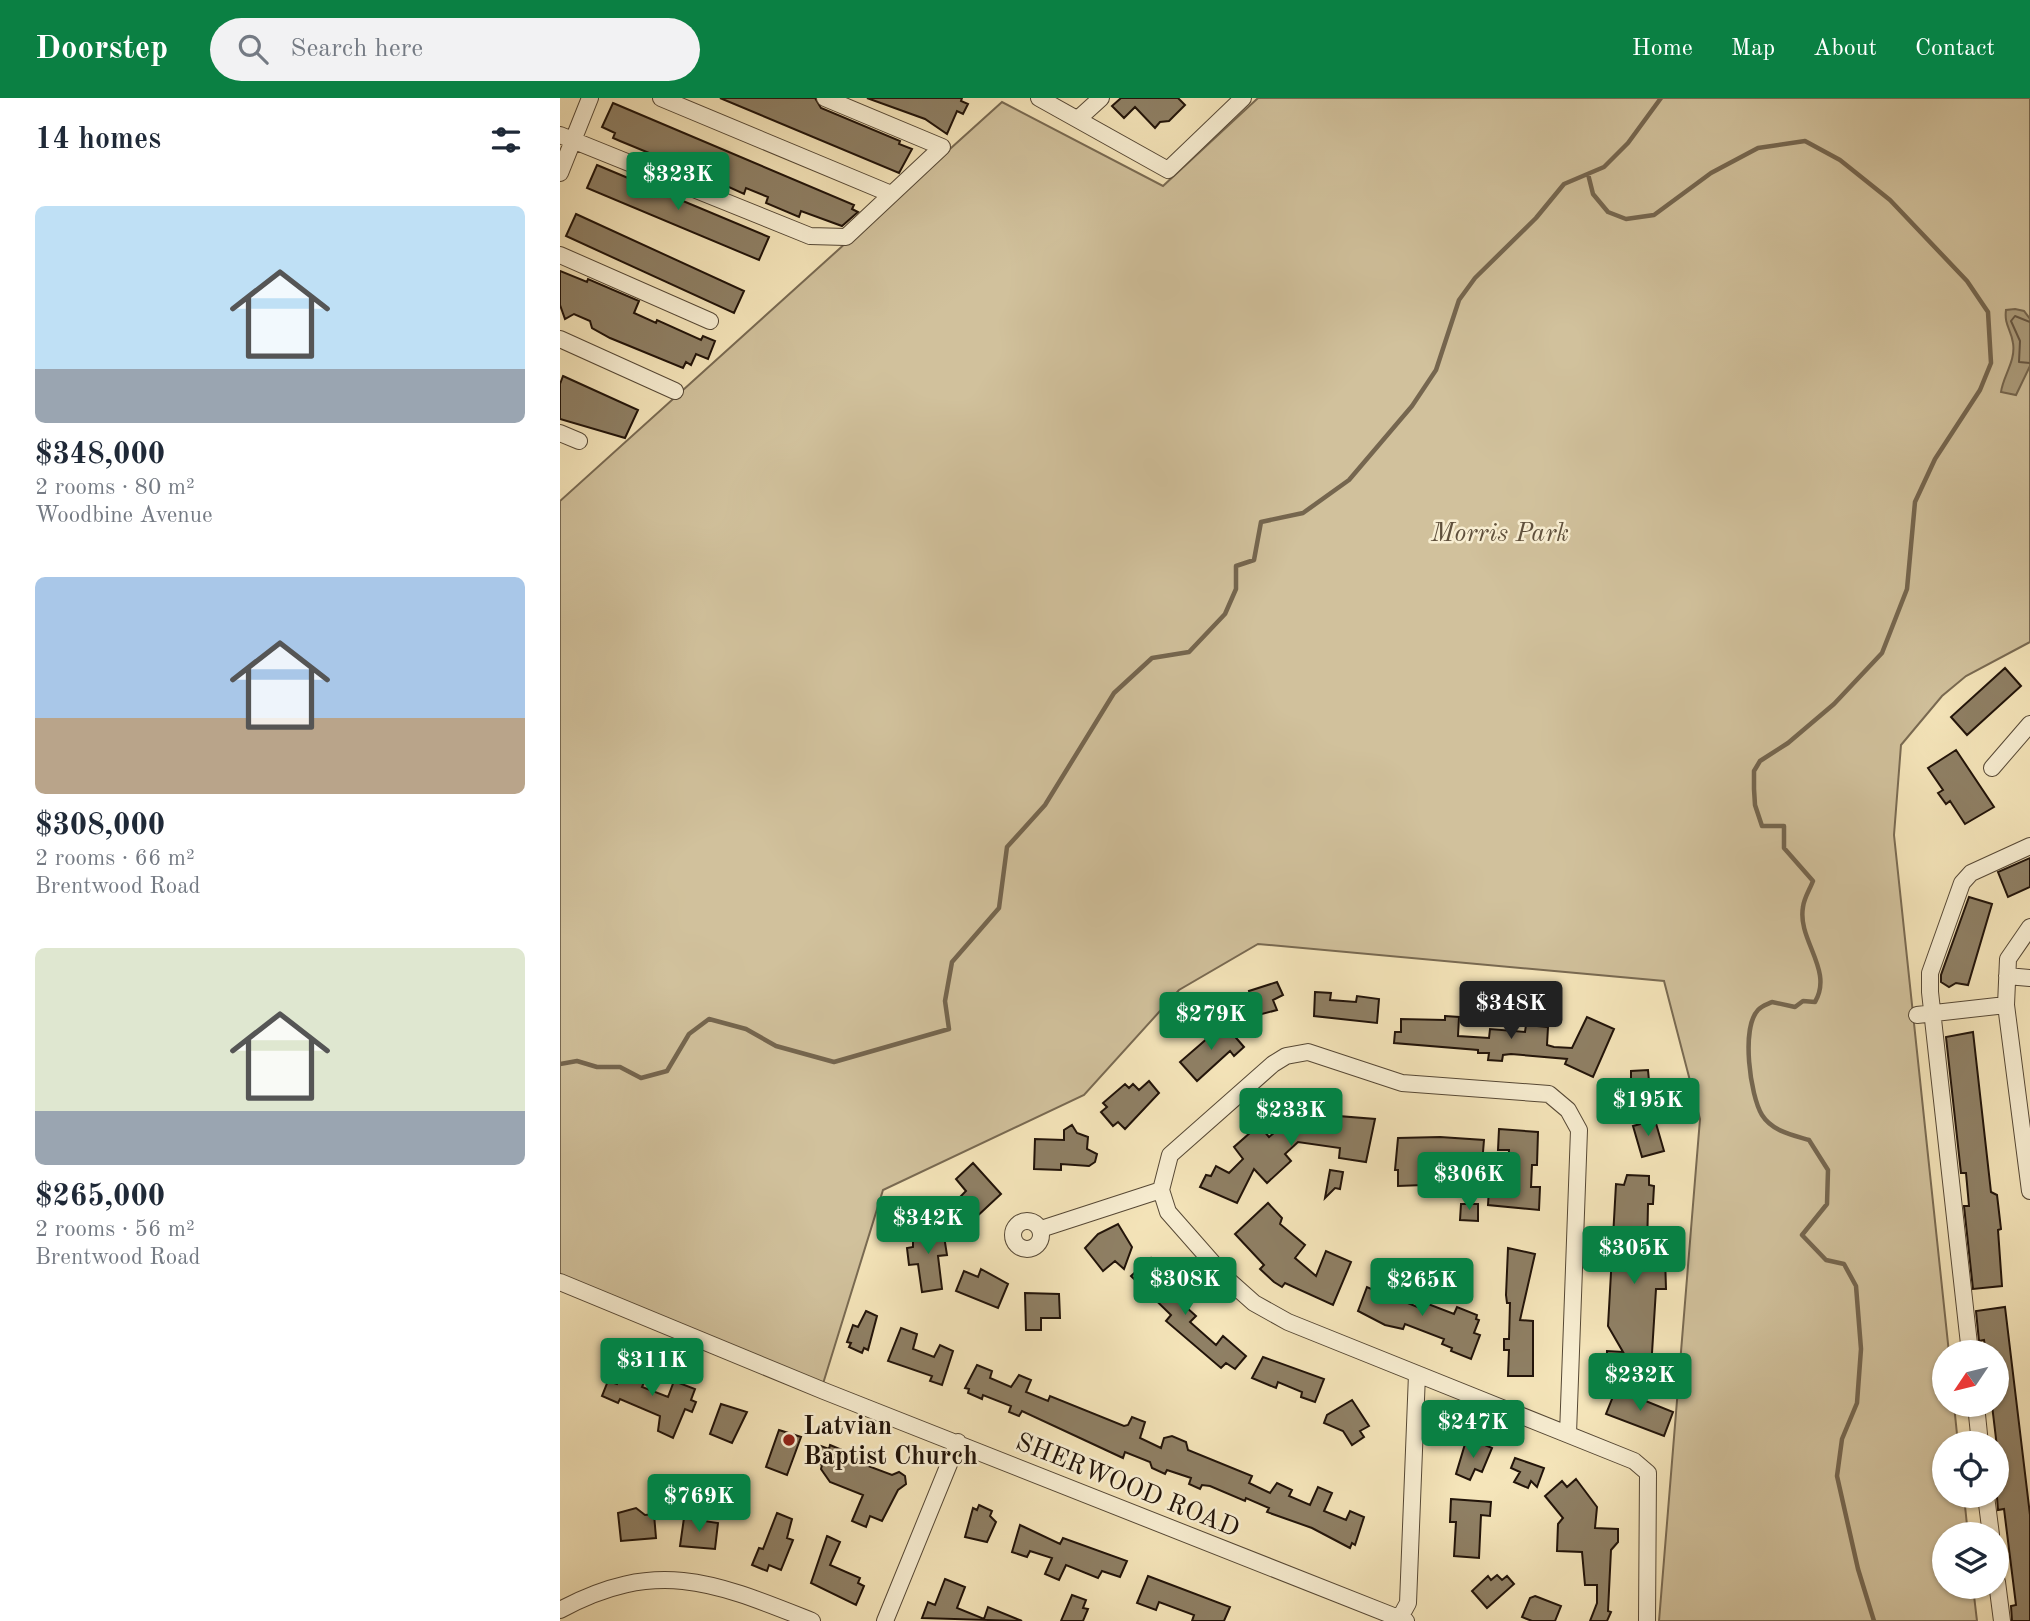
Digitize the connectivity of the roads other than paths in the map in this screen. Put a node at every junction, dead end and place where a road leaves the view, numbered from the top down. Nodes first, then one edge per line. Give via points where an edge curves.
1 (590, 98) edge
2 (661, 98) edge
3 (825, 98) edge
4 (1039, 98) edge
5 (1101, 98) edge
6 (1243, 98) edge
7 (1078, 119) junction
8 (566, 137) edge
9 (560, 173) edge
10 (891, 194) junction
11 (560, 255) edge
12 (710, 321) dead end
13 (560, 339) edge
14 (676, 391) dead end
15 (560, 433) edge
16 (579, 441) dead end
17 (2030, 724) edge
18 (1992, 768) dead end
19 (2030, 846) edge
20 (2030, 927) edge
21 (2007, 976) junction
22 (2030, 978) edge
23 (2006, 1005) junction
24 (1925, 1013) junction
25 (2013, 1054) junction
26 (2030, 1055) edge
27 (2026, 1137) edge
28 (1161, 1190) junction
29 (2030, 1192) edge
30 (1041, 1229) dead end
31 (560, 1282) edge
32 (1968, 1340) edge
33 (1417, 1374) junction
34 (1568, 1434) junction
35 (958, 1442) junction
36 (1999, 1599) edge
37 (560, 1609) edge
38 (1401, 1620) edge
39 (812, 1621) edge
40 (885, 1621) edge
41 (1647, 1621) edge
42 (2002, 1621) edge

1 - 8 street
2 - 10 street
3 - 10 street via 942,147
4 - 7 street
5 - 7 street
6 - 7 street via 1168,170
8 - 9 street
8 - 10 street via 810,236 846,237
11 - 12 street
13 - 14 street
15 - 16 street
17 - 18 street
19 - 24 street via 1971,873 1962,883 1930,973
20 - 21 street via 2008,959
21 - 22 street
21 - 23 street
23 - 24 street
23 - 25 street
24 - 32 street
25 - 26 street
25 - 27 street
27 - 29 street
28 - 30 street
28 - 33 street via 1168,1212 1254,1303 1288,1322
28 - 34 street via 1170,1155 1286,1056 1308,1052 1402,1083 1549,1094 1568,1110 1579,1130
31 - 35 street, SHERWOOD ROAD
33 - 34 street
33 - 38 street via 1408,1604
34 - 41 street via 1634,1461 1648,1473
35 - 38 street, SHERWOOD ROAD
35 - 40 street
36 - 42 street
37 - 39 street via 622,1584 696,1580 738,1591

